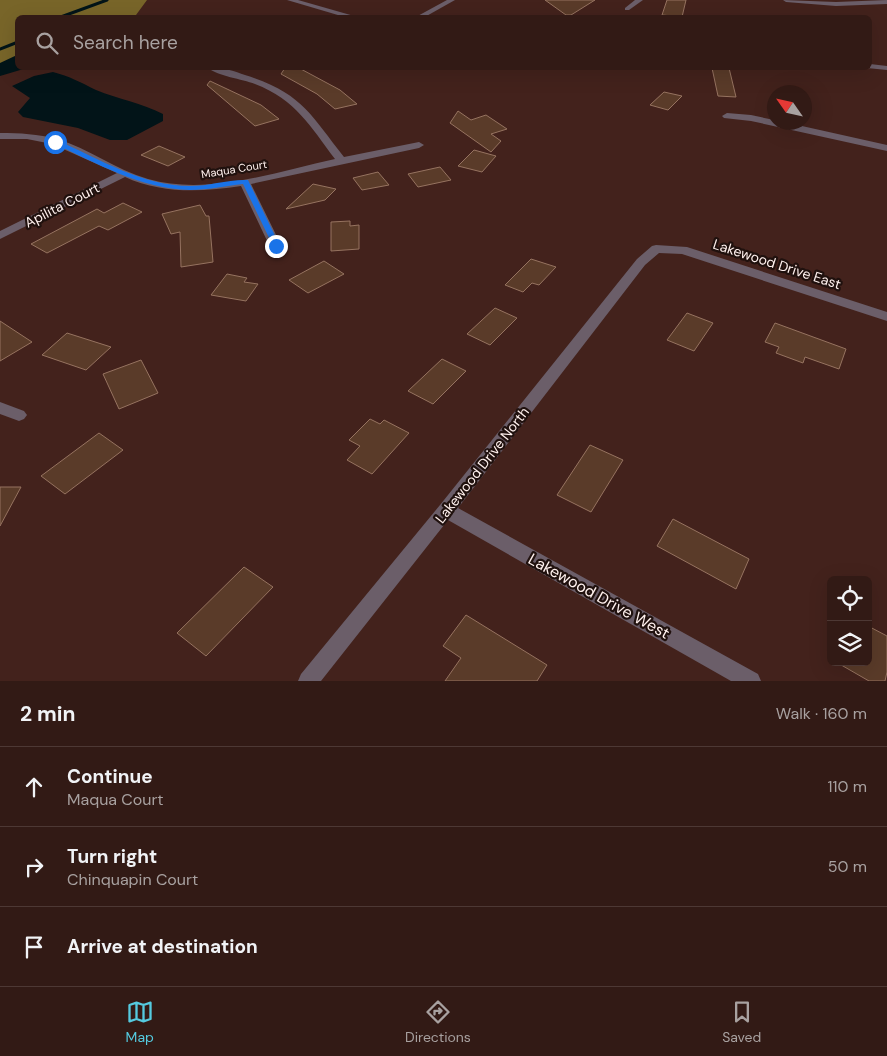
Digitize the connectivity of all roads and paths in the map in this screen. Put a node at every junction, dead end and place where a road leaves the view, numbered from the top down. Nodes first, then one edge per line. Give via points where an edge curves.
1 (290, 0) edge
2 (452, 0) edge
3 (640, 0) edge
4 (786, 0) edge
5 (887, 2) edge
6 (627, 9) dead end
7 (347, 15) edge
8 (423, 15) edge
9 (872, 66) edge
10 (887, 68) edge
11 (218, 70) edge
12 (727, 116) dead end
13 (0, 136) edge
14 (419, 145) dead end
15 (887, 148) edge
16 (342, 160) junction
17 (125, 173) junction
18 (245, 182) junction
19 (0, 236) edge
20 (276, 246) dead end
21 (656, 249) joint
22 (887, 317) edge
23 (0, 408) edge
24 (19, 415) dead end
25 (446, 510) junction
26 (308, 681) edge
27 (751, 681) edge

1 - 7 street
2 - 8 street
3 - 6 street
4 - 5 street via 836,4
9 - 10 street
11 - 16 street via 265,86 293,100 317,125
12 - 15 street via 751,118
13 - 17 street, Maqua Court via 27,136 55,142
14 - 16 street, Maqua Court
16 - 18 street, Maqua Court
17 - 18 street, Maqua Court via 172,187 213,187
17 - 19 street, Apilita Court
18 - 20 street
21 - 22 street, Lakewood Drive East via 683,250
21 - 25 street, Lakewood Drive North via 641,262
23 - 24 street
25 - 26 street, Lakewood Drive North
25 - 27 street, Lakewood Drive West

